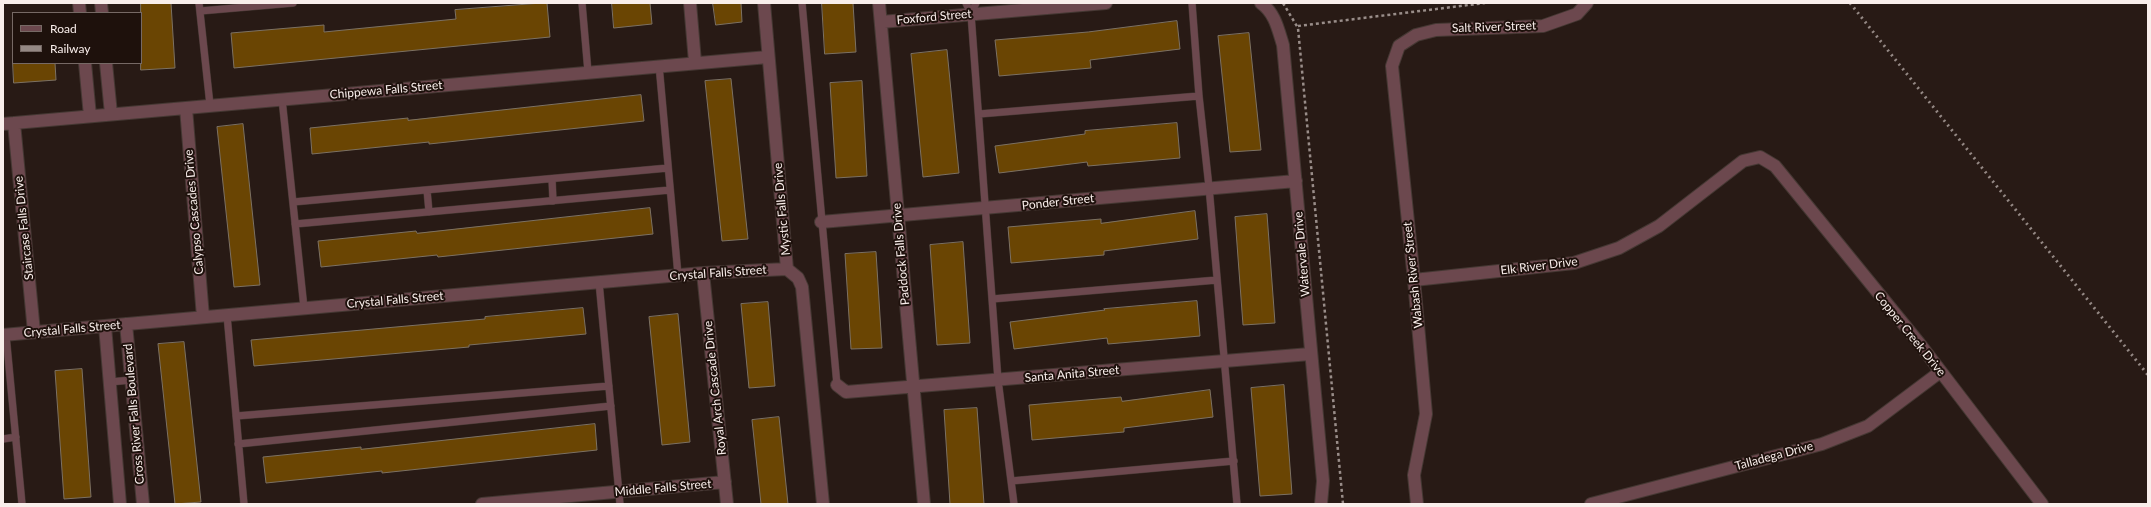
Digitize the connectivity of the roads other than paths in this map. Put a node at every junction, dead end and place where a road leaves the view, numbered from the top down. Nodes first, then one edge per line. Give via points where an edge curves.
1 (199, 3) edge
2 (293, 3) edge
3 (582, 3) edge
4 (690, 3) edge
5 (764, 3) edge
6 (802, 3) edge
7 (879, 3) edge
8 (966, 3) edge
9 (1106, 3) edge
10 (1192, 3) edge
11 (1587, 3) edge
12 (1062, 5) edge
13 (1264, 5) edge
14 (973, 9) edge
15 (200, 11) junction
16 (881, 22) junction
17 (1399, 46) joint
18 (768, 57) junction
19 (695, 62) junction
20 (85, 64) edge
21 (106, 64) edge
22 (659, 65) junction
23 (588, 72) junction
24 (1199, 96) junction
25 (282, 99) junction
26 (210, 105) junction
27 (186, 108) junction
28 (111, 114) junction
29 (979, 114) junction
30 (90, 116) junction
31 (8, 123) edge
32 (1775, 166) joint
33 (668, 168) junction
34 (552, 179) junction
35 (1296, 181) junction
36 (1209, 187) junction
37 (427, 190) junction
38 (670, 190) junction
39 (553, 201) junction
40 (293, 202) junction
41 (986, 209) junction
42 (429, 212) junction
43 (898, 215) junction
44 (821, 222) junction
45 (295, 224) junction
46 (787, 269) junction
47 (703, 273) junction
48 (678, 275) junction
49 (1217, 280) junction
50 (1414, 280) junction
51 (599, 282) junction
52 (992, 299) junction
53 (304, 308) junction
54 (227, 315) junction
55 (203, 317) junction
56 (126, 324) junction
57 (105, 326) junction
58 (34, 332) junction
59 (4, 335) edge
60 (1310, 354) junction
61 (1225, 361) junction
62 (1940, 372) junction
63 (131, 380) junction
64 (998, 380) junction
65 (110, 382) junction
66 (837, 385) joint
67 (609, 386) junction
68 (912, 387) junction
69 (611, 406) junction
70 (236, 416) junction
71 (16, 437) junction
72 (3, 438) edge
73 (238, 444) junction
74 (1234, 461) junction
75 (1011, 481) junction
76 (725, 482) junction
77 (619, 492) junction
78 (22, 504) edge
79 (120, 504) edge
80 (143, 504) edge
81 (244, 504) edge
82 (482, 504) edge
83 (620, 504) edge
84 (727, 504) edge
85 (823, 504) edge
86 (924, 504) edge
87 (1014, 504) edge
88 (1237, 504) edge
89 (1321, 504) edge
90 (1417, 504) edge
91 (1591, 504) edge
92 (2042, 504) edge

1 - 15 lane
2 - 15 lane
3 - 23 lane
4 - 19 street
5 - 18 street, Mystic Falls Drive
6 - 44 lane
7 - 16 street, Paddock Falls Drive
8 - 14 lane
9 - 12 street, Foxford Street
10 - 24 lane
11 - 17 street, Salt River Street via 1577,14 1543,26 1436,30 1416,35
12 - 14 street, Foxford Street
13 - 35 street, Watervale Drive via 1275,19 1283,45
14 - 16 street, Foxford Street
14 - 29 lane
15 - 26 lane
16 - 43 street, Paddock Falls Drive
17 - 50 street, Wabash River Street via 1392,66
18 - 19 street, Chippewa Falls Street
18 - 46 street, Mystic Falls Drive
19 - 22 street, Chippewa Falls Street
20 - 30 street
21 - 28 street
22 - 23 street, Chippewa Falls Street
22 - 33 lane
23 - 25 street, Chippewa Falls Street
24 - 29 lane
24 - 36 lane
25 - 26 street, Chippewa Falls Street
25 - 40 lane
26 - 27 street, Chippewa Falls Street
27 - 28 street, Chippewa Falls Street
27 - 55 street, Calypso Cascades Drive
28 - 30 street, Chippewa Falls Street
29 - 41 lane
30 - 31 street, Chippewa Falls Street
31 - 58 street, Staircase Falls Drive
32 - 50 street, Elk River Drive via 1760,157 1743,161 1659,226 1619,248 1574,264
32 - 62 street, Copper Creek Drive
33 - 34 lane
33 - 38 lane
34 - 37 lane
34 - 39 lane
35 - 36 street, Ponder Street
35 - 60 street, Watervale Drive
36 - 41 street, Ponder Street
36 - 49 lane
37 - 40 lane
37 - 42 lane
38 - 39 lane
38 - 48 lane
39 - 42 lane
40 - 45 lane
41 - 43 street, Ponder Street
41 - 52 lane
42 - 45 lane
43 - 44 street, Ponder Street
43 - 68 street, Paddock Falls Drive
44 - 66 lane
45 - 53 lane
46 - 47 street, Crystal Falls Street
46 - 85 street, Mystic Falls Drive via 798,278 802,287
47 - 48 street, Crystal Falls Street
47 - 76 street, Royal Arch Cascade Drive
48 - 51 street, Crystal Falls Street
49 - 52 lane
49 - 61 lane
50 - 90 street, Wabash River Street via 1426,414 1414,475
51 - 53 street, Crystal Falls Street
51 - 67 lane
52 - 64 lane
53 - 54 street, Crystal Falls Street
54 - 55 street, Crystal Falls Street
54 - 70 lane
55 - 56 street, Crystal Falls Street
56 - 57 street, Crystal Falls Street
56 - 63 street, Cross River Falls Boulevard
57 - 58 street, Crystal Falls Street
57 - 65 street, Cross River Falls Boulevard
58 - 59 street, Crystal Falls Street
59 - 71 lane
60 - 61 street, Santa Anita Street
60 - 89 street, Watervale Drive via 1323,481
61 - 64 street, Santa Anita Street
61 - 74 lane
62 - 91 street, Talladega Drive via 1868,426 1822,444
62 - 92 street, Copper Creek Drive
63 - 65 lane
63 - 80 street, Cross River Falls Boulevard
64 - 68 street, Santa Anita Street
64 - 75 lane
65 - 79 street, Cross River Falls Boulevard
66 - 68 street, Santa Anita Street via 846,392
67 - 69 lane
67 - 70 lane
68 - 86 street, Paddock Falls Drive
69 - 73 lane
69 - 77 lane
70 - 73 lane
71 - 72 lane
71 - 78 lane
73 - 81 lane
74 - 75 lane
74 - 88 lane
75 - 87 lane
76 - 77 street, Middle Falls Street
76 - 84 street, Royal Arch Cascade Drive
77 - 82 street, Middle Falls Street
77 - 83 lane

